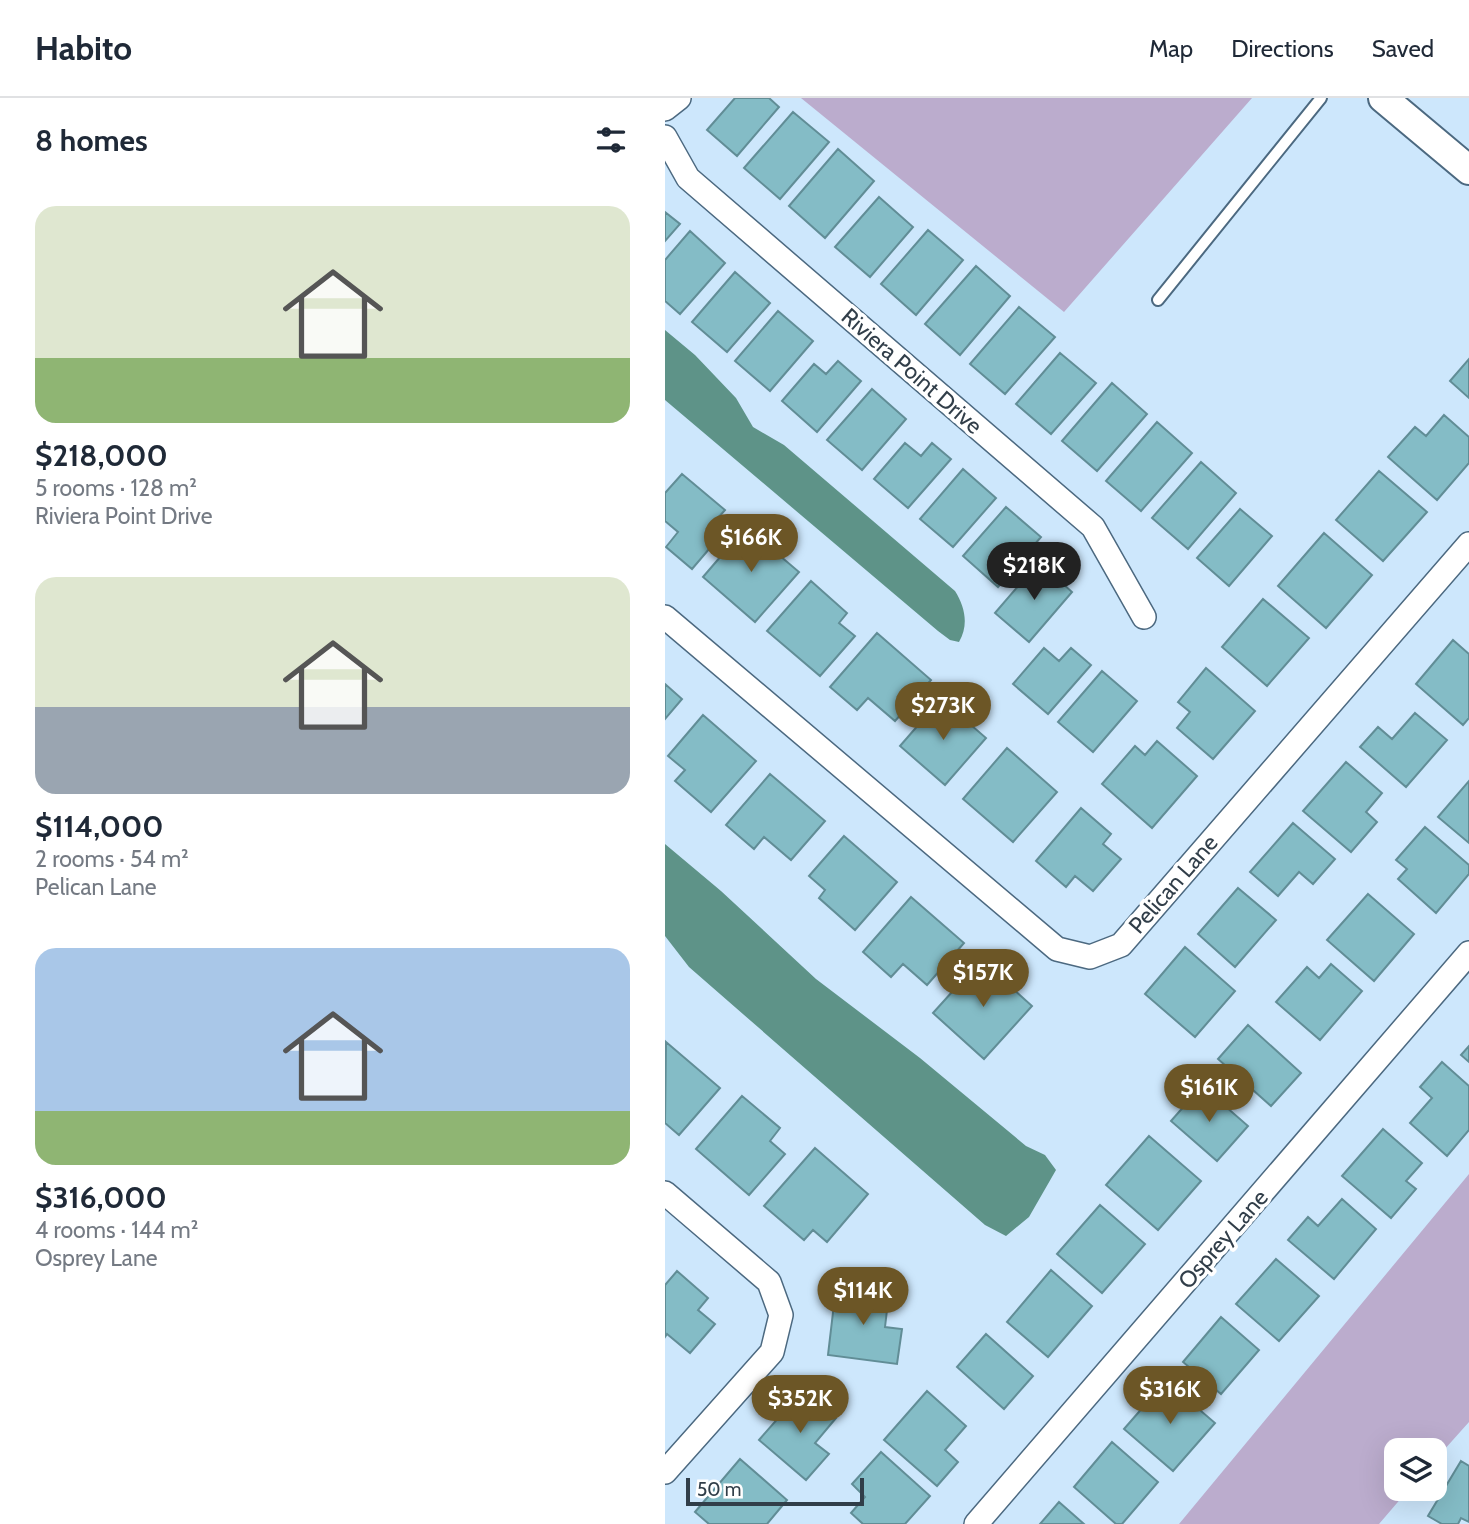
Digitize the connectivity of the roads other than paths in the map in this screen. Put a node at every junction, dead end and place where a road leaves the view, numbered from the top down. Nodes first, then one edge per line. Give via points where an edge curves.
1 (678, 98) edge
2 (1321, 98) edge
3 (1383, 98) edge
4 (665, 109) edge
5 (665, 137) edge
6 (1469, 170) edge
7 (1158, 300) dead end
8 (1469, 544) edge
9 (665, 617) edge
10 (1144, 617) dead end
11 (1469, 953) edge
12 (665, 1192) edge
13 (665, 1472) edge
14 (976, 1524) edge

1 - 4 street
2 - 7 lane
3 - 6 street
5 - 10 street, Riviera Point Drive via 688,178 1093,527
8 - 9 street, Pelican Lane via 1121,945 1090,957 1057,949
11 - 14 street, Osprey Lane
12 - 13 street via 769,1282 781,1315 772,1352

